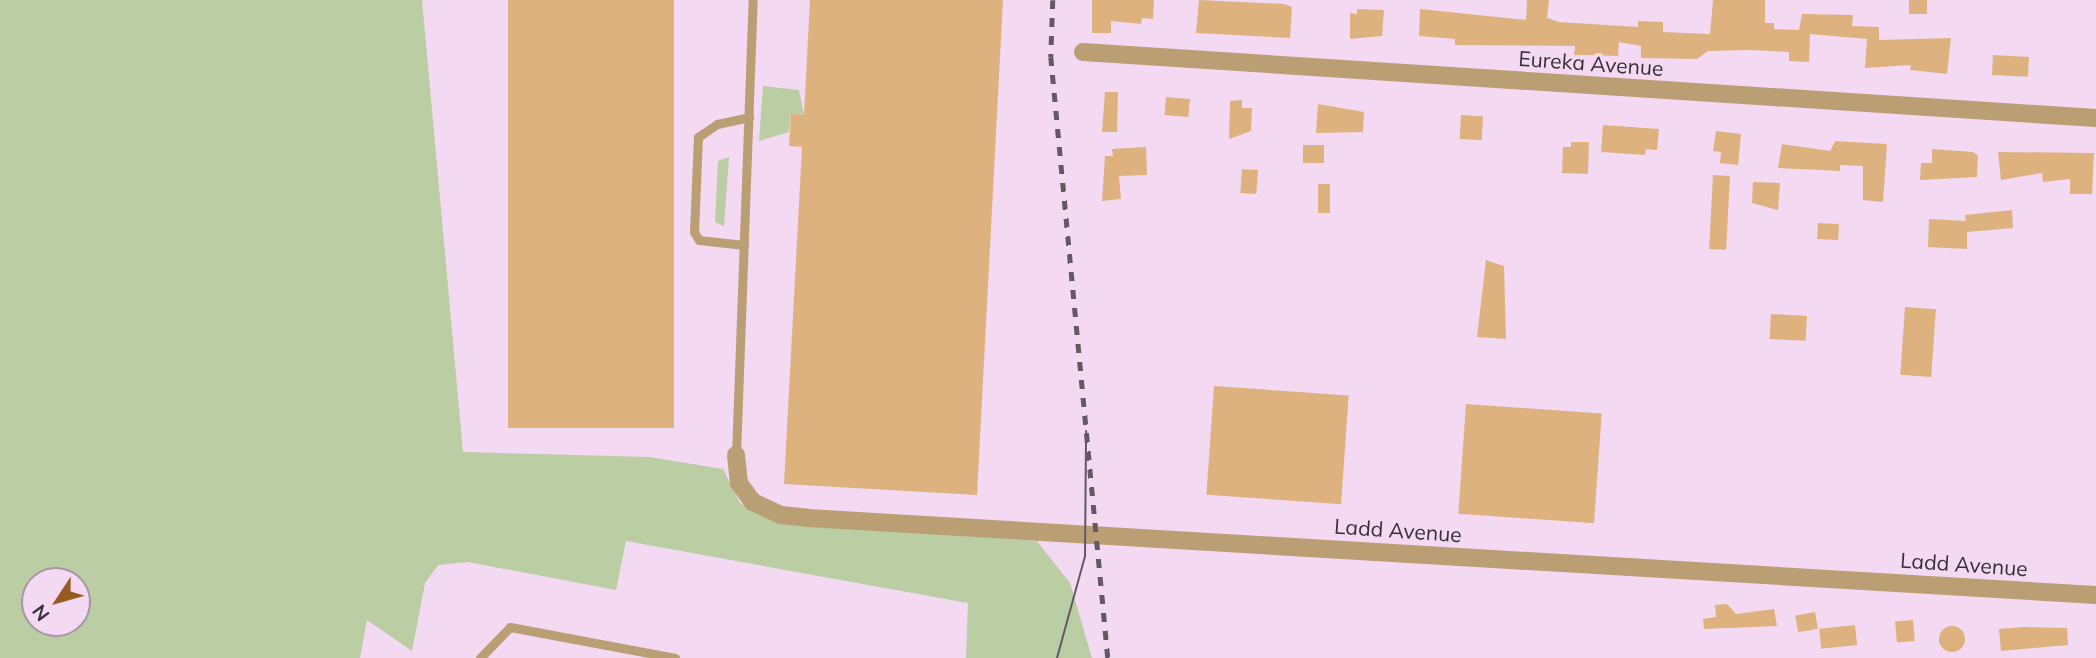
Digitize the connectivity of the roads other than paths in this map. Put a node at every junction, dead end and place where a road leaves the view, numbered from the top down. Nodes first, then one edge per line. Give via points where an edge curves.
1 (753, 0) edge
2 (1083, 52) dead end
3 (749, 117) junction
4 (2096, 118) edge
5 (744, 245) junction
6 (736, 455) joint
7 (2096, 595) edge
8 (480, 658) edge
9 (675, 658) edge

1 - 3 lane
2 - 4 street, Eureka Avenue
3 - 5 lane
3 - 5 lane via 699,134 694,232 699,240
5 - 6 lane
6 - 7 street, Ladd Avenue via 739,483 753,502 781,515 808,518
8 - 9 lane via 510,627

